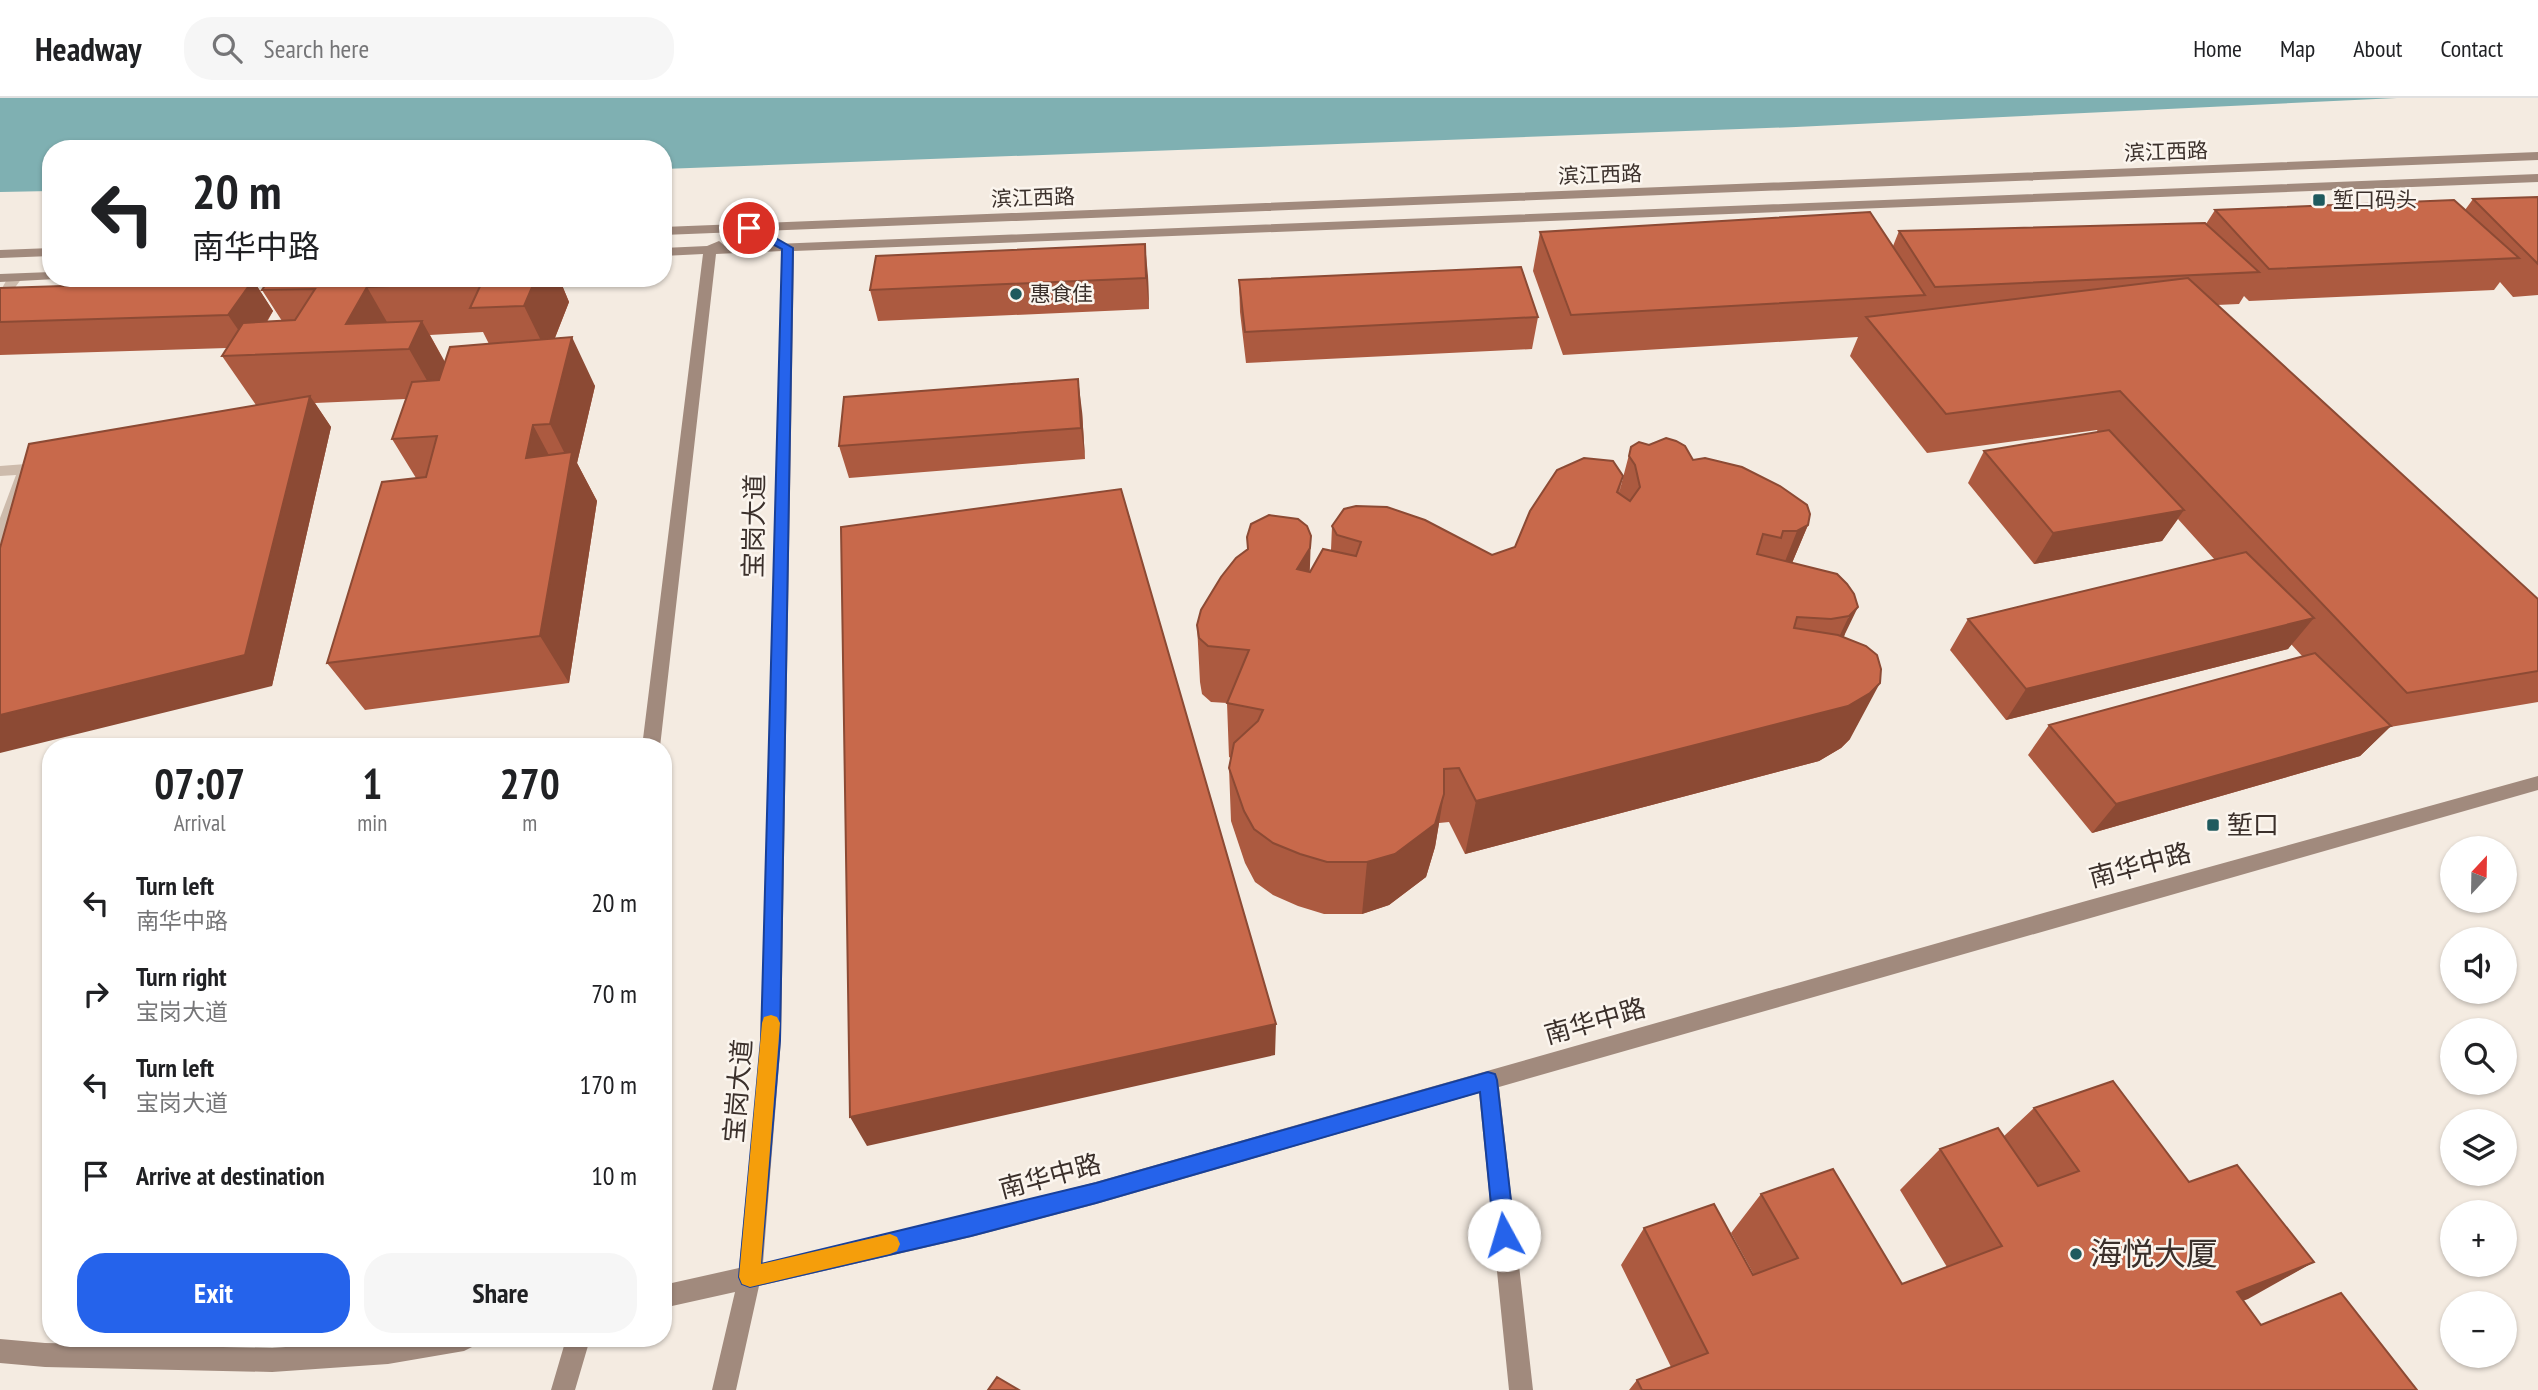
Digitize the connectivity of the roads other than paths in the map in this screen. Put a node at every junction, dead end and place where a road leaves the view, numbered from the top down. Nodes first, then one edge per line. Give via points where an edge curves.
1 (2538, 156) edge
2 (2538, 178) edge
3 (749, 228) junction
4 (672, 231) edge
5 (788, 248) junction
6 (710, 250) junction
7 (42, 252) edge
8 (672, 252) edge
9 (0, 254) edge
10 (42, 277) edge
11 (0, 278) edge
12 (16, 278) junction
13 (0, 298) edge
14 (0, 471) edge
15 (0, 539) edge
16 (652, 738) edge
17 (2538, 783) edge
18 (1488, 1080) junction
19 (750, 1277) junction
20 (672, 1295) edge
21 (417, 1347) edge
22 (576, 1347) edge
23 (0, 1351) edge
24 (563, 1390) edge
25 (724, 1390) edge
26 (1521, 1390) edge

1 - 3 main road, 滨江西路
2 - 5 main road, 滨江西路
3 - 4 main road, 滨江西路
3 - 5 main road
3 - 6 main road
5 - 6 main road, 滨江西路
5 - 19 main road, 宝岗大道 via 771,1040
6 - 8 main road, 滨江西路
6 - 16 main road
7 - 9 main road
10 - 12 main road
11 - 12 main road
12 - 13 lane
14 - 15 lane via 26,469
17 - 18 main road, 南华中路
18 - 19 main road, 南华中路 via 1096,1193
18 - 26 main road
19 - 20 main road, 南华中路
19 - 25 main road, 宝岗大道
21 - 23 main road via 272,1360
22 - 24 main road

